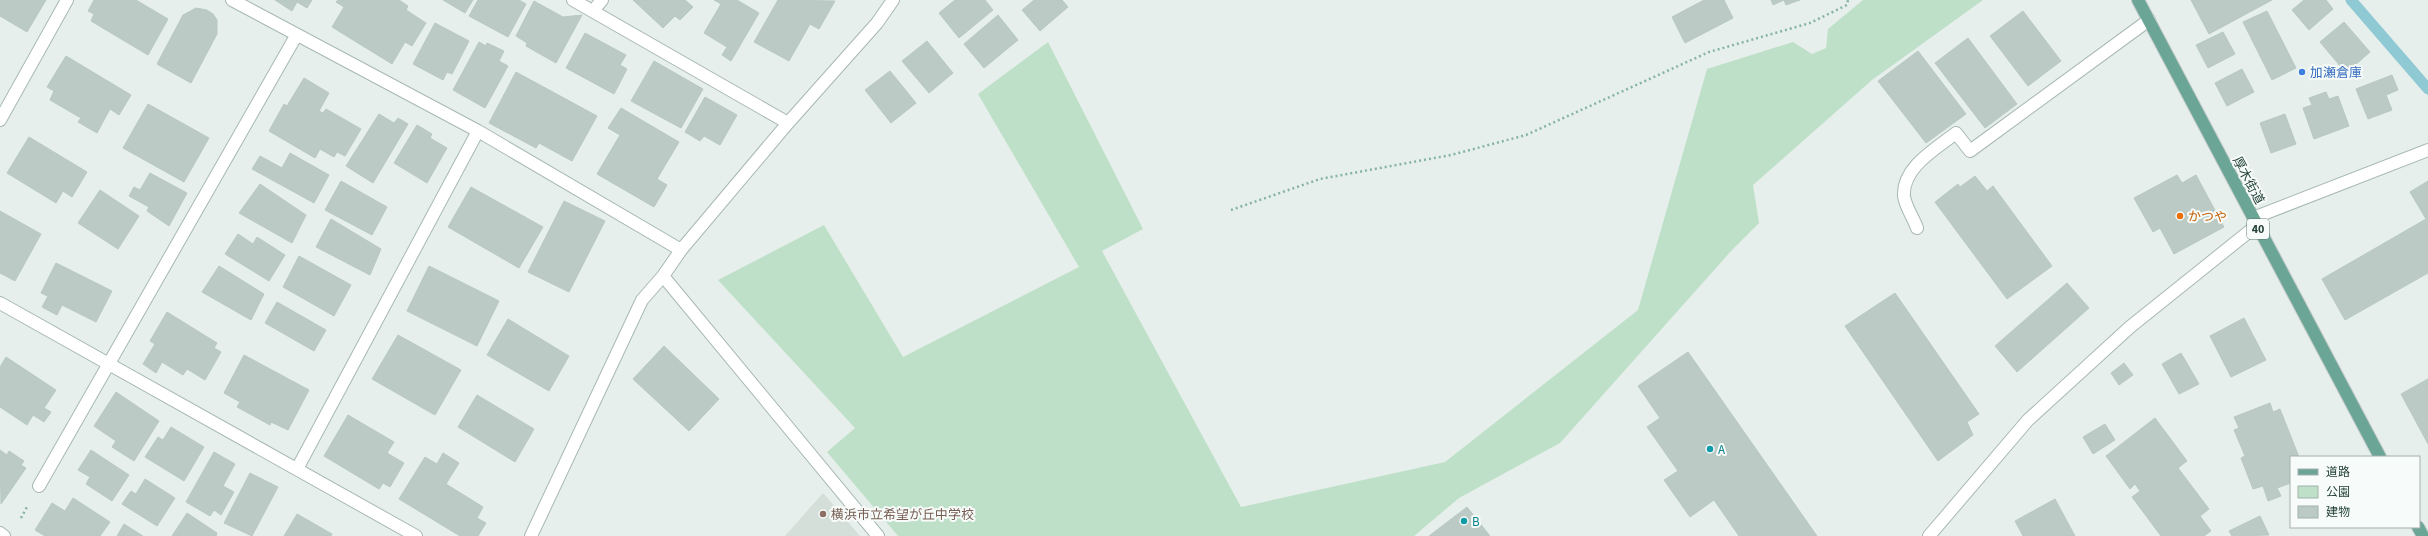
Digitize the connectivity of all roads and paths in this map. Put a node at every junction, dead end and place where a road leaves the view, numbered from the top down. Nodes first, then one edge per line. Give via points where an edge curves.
1 (67, 0) edge
2 (232, 0) edge
3 (574, 0) edge
4 (602, 0) edge
5 (894, 0) edge
6 (1848, 0) edge
7 (2138, 0) edge
8 (593, 11) junction
9 (2149, 20) junction
10 (296, 36) junction
11 (0, 120) edge
12 (788, 123) junction
13 (478, 131) junction
14 (2428, 150) edge
15 (1232, 210) dead end
16 (2255, 222) junction
17 (1917, 228) dead end
18 (680, 250) junction
19 (663, 276) junction
20 (0, 303) edge
21 (109, 364) junction
22 (2379, 456) edge
23 (297, 469) junction
24 (39, 486) joint
25 (18, 524) dead end
26 (0, 533) edge
27 (4, 536) edge
28 (416, 536) edge
29 (531, 536) edge
30 (878, 536) edge
31 (1929, 536) edge

1 - 11 street
2 - 10 street
3 - 8 street
4 - 8 street
5 - 12 street via 877,23
6 - 15 path via 1846,6 1810,24 1709,52 1526,135 1451,155 1320,179
7 - 9 main road, 厚木街道 / 40
8 - 12 street
9 - 16 main road, 厚木街道 / 40
9 - 17 street via 1970,151 1956,133 1918,163 1907,182 1904,197
10 - 13 street
10 - 21 street
12 - 18 street
13 - 18 street
13 - 23 street
14 - 16 street
16 - 22 main road, 厚木街道 / 40
16 - 31 street via 2130,326 2028,420
18 - 19 street
19 - 29 street via 642,300
19 - 30 street
20 - 21 street
21 - 23 street
21 - 24 street
23 - 28 street
24 - 25 path
26 - 27 street

